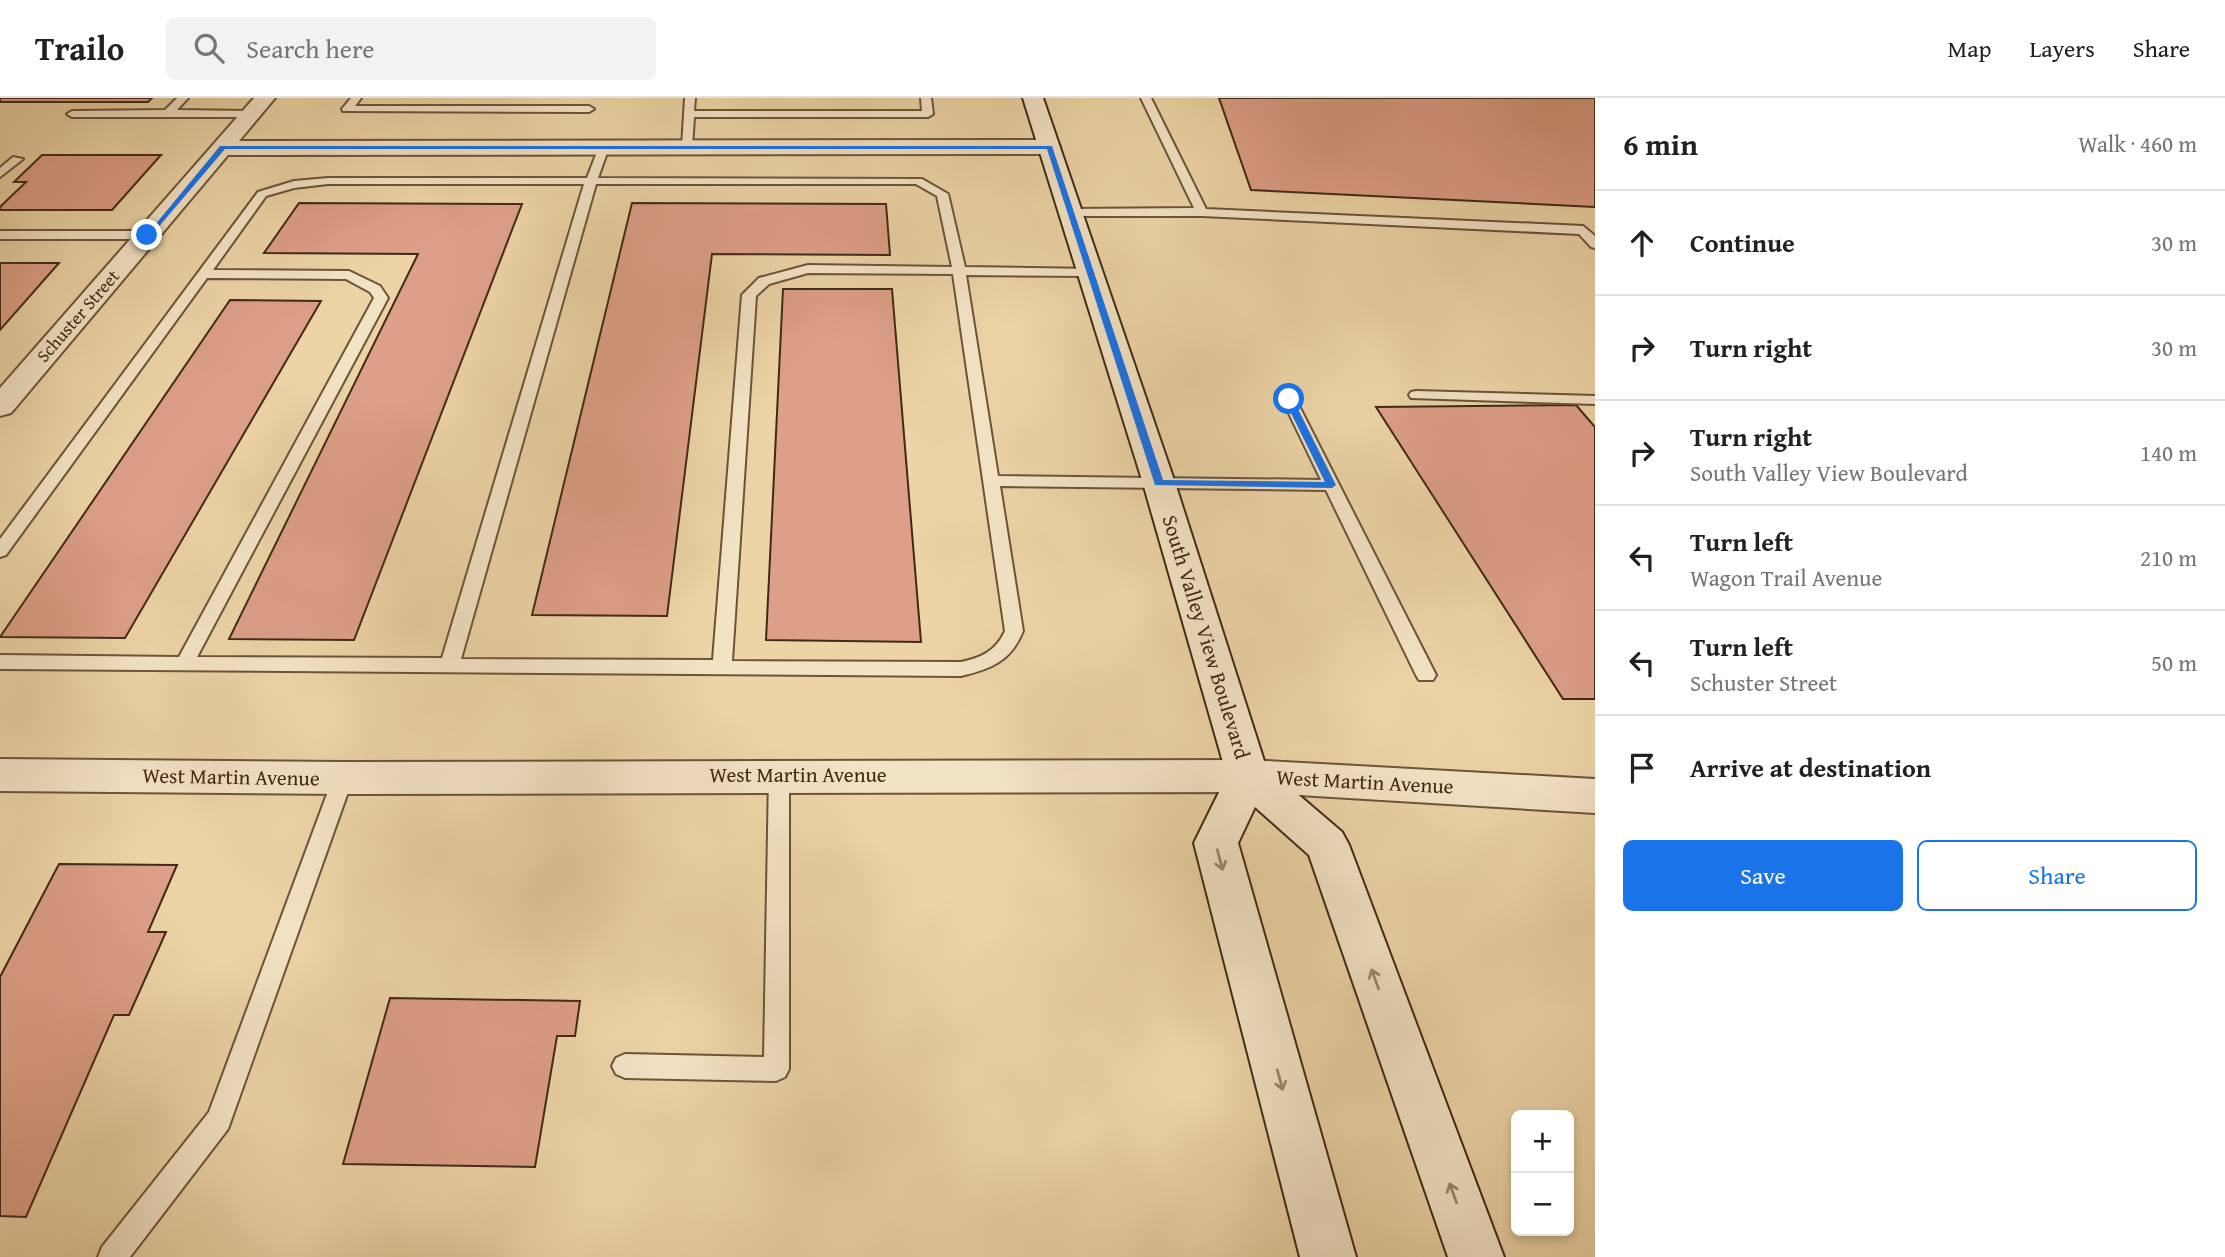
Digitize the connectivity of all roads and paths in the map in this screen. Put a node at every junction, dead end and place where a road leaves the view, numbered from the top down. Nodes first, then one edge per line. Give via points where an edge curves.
1 (183, 98) edge
2 (356, 98) edge
3 (690, 98) edge
4 (926, 98) edge
5 (1033, 98) edge
6 (1146, 98) edge
7 (258, 106) edge
8 (589, 109) dead end
9 (168, 113) junction
10 (72, 114) dead end
11 (691, 114) junction
12 (604, 147) junction
13 (687, 147) junction
14 (1049, 147) junction
15 (223, 148) junction
16 (17, 159) dead end
17 (0, 174) edge
18 (591, 181) junction
19 (1070, 212) junction
20 (1202, 212) junction
21 (1589, 231) edge
22 (0, 235) edge
23 (147, 235) junction
24 (1595, 244) edge
25 (959, 270) junction
26 (1090, 272) junction
27 (203, 274) junction
28 (1416, 395) dead end
29 (1289, 399) dead end
30 (1595, 400) edge
31 (0, 407) edge
32 (991, 481) junction
33 (1159, 483) junction
34 (1332, 485) junction
35 (0, 551) edge
36 (0, 662) edge
37 (184, 664) junction
38 (449, 666) junction
39 (722, 667) junction
40 (1426, 675) dead end
41 (0, 775) edge
42 (779, 775) junction
43 (1248, 776) junction
44 (343, 778) junction
45 (1595, 796) edge
46 (625, 1066) dead end
47 (112, 1257) edge
48 (1328, 1257) edge
49 (1476, 1257) edge

1 - 9 lane
2 - 8 lane via 347,109
3 - 11 lane
4 - 11 lane via 928,114
5 - 14 street, South Valley View Boulevard
6 - 20 lane
7 - 9 lane
7 - 15 street, Schuster Street
9 - 10 lane
11 - 13 lane
12 - 13 street
12 - 15 street
12 - 18 lane
13 - 14 street
14 - 19 street, South Valley View Boulevard
15 - 23 street, Schuster Street
16 - 17 lane
18 - 25 lane via 918,181 942,194
18 - 27 lane via 292,183 262,194
18 - 38 lane
19 - 20 lane
19 - 26 street, South Valley View Boulevard
20 - 21 lane
21 - 24 lane
22 - 23 lane
23 - 31 street, Schuster Street
25 - 26 lane
25 - 32 lane
25 - 39 lane via 808,269 764,281 749,295
26 - 33 street, South Valley View Boulevard
27 - 35 lane
27 - 37 lane via 349,275 375,289 381,298
28 - 30 lane
29 - 34 lane
32 - 33 lane
32 - 39 lane via 1014,631 1009,647 986,664 961,669
33 - 34 lane
33 - 43 street, South Valley View Boulevard
34 - 40 lane
36 - 37 lane
37 - 38 lane
38 - 39 lane
41 - 44 street, West Martin Avenue
42 - 43 street, West Martin Avenue
42 - 44 street, West Martin Avenue
42 - 46 lane via 776,1069
43 - 45 street, West Martin Avenue
43 -> 48 street, South Valley View Boulevard via 1216,843
49 -> 43 street, South Valley View Boulevard via 1327,845
44 - 47 lane via 219,1120

